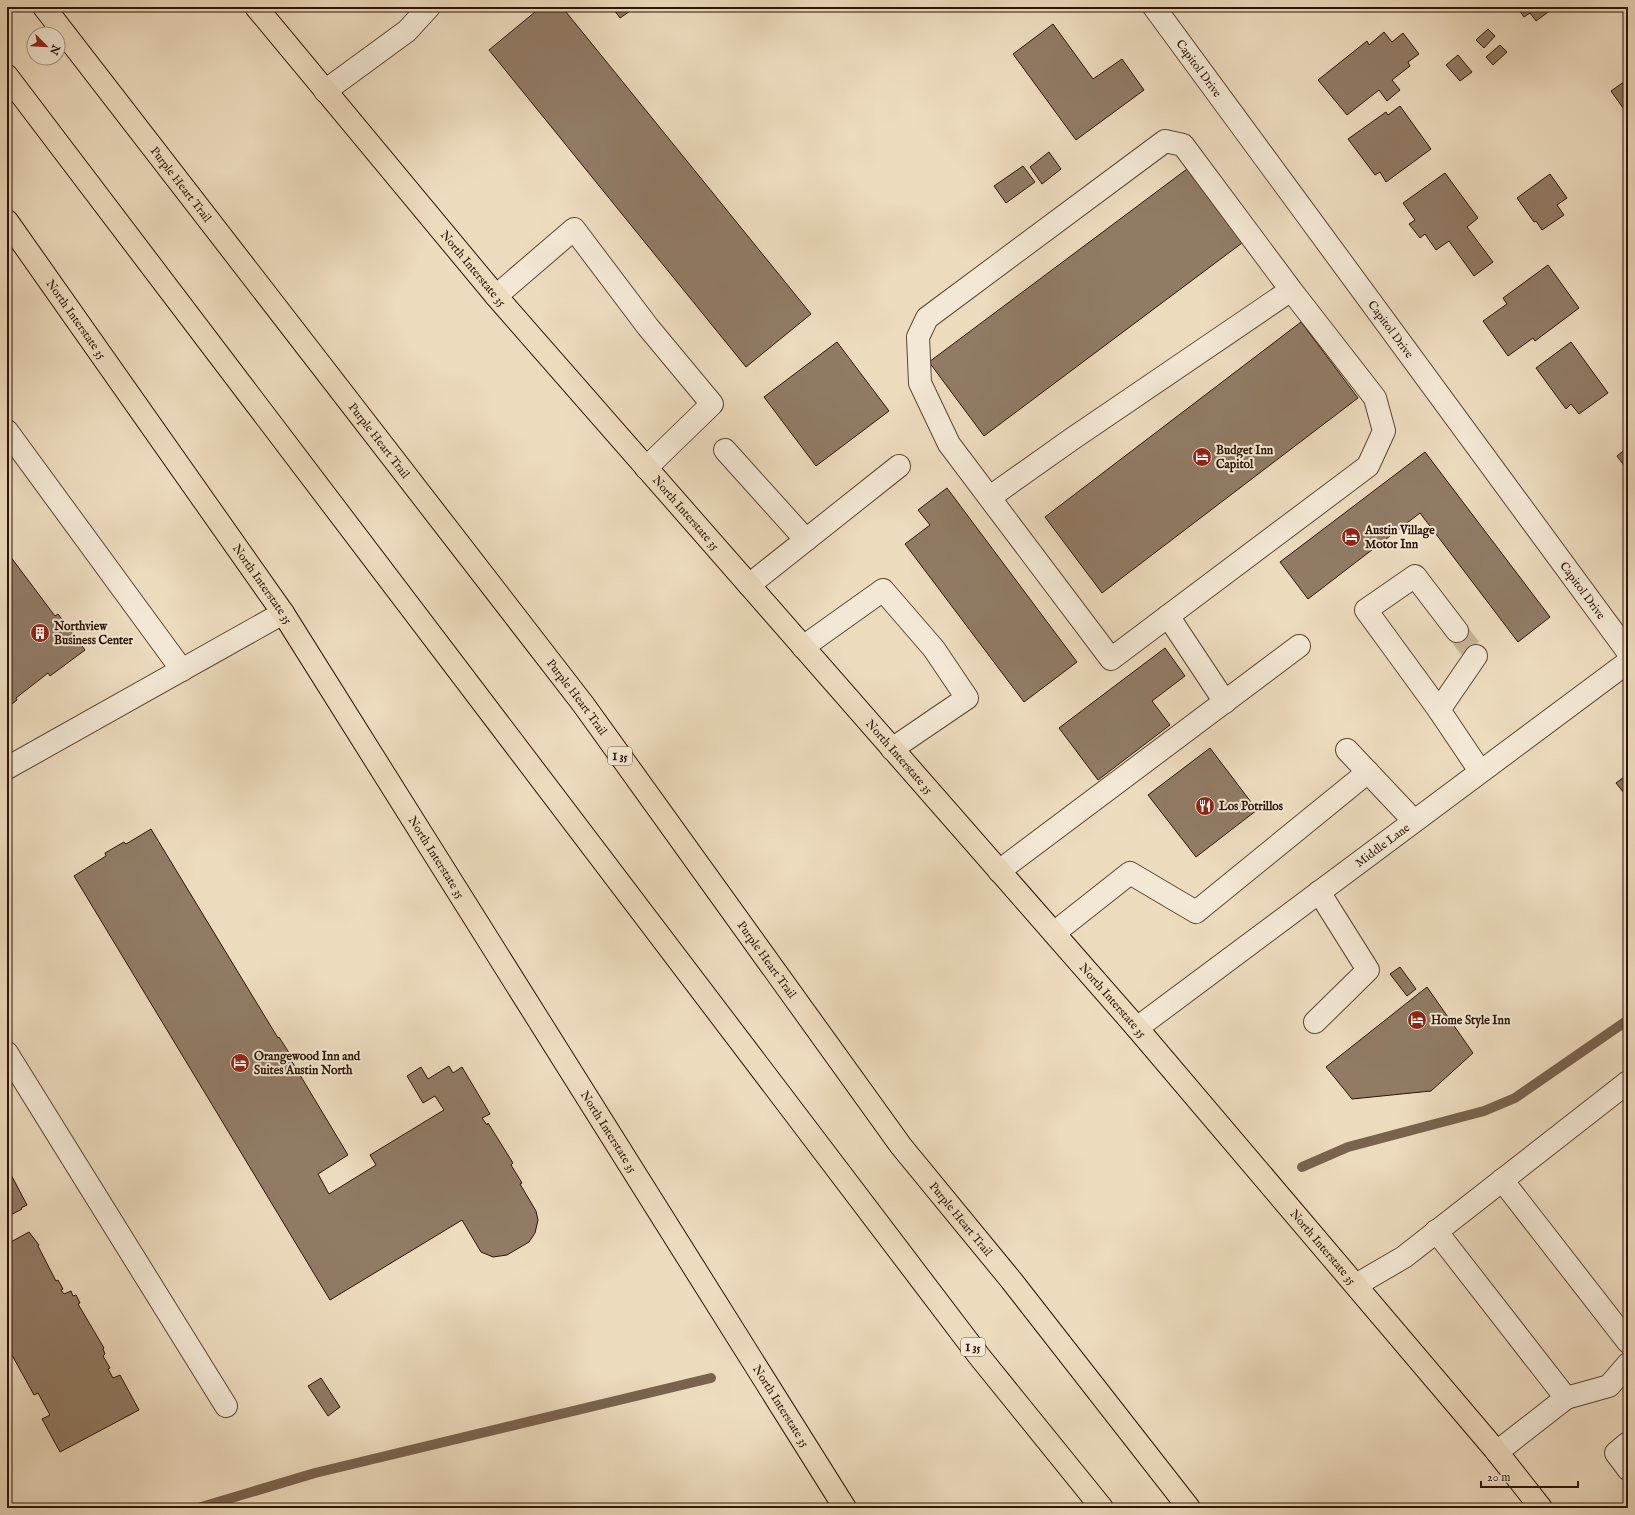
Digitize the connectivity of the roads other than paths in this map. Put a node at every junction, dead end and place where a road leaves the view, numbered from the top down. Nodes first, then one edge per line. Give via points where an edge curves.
1 (44, 7) edge
2 (256, 7) edge
3 (429, 7) edge
4 (1154, 7) edge
5 (7, 76) edge
6 (325, 91) junction
7 (7, 220) edge
8 (1291, 290) junction
9 (496, 296) junction
10 (7, 432) edge
11 (725, 450) dead end
12 (899, 466) dead end
13 (646, 468) junction
14 (990, 497) junction
15 (806, 540) junction
16 (749, 585) junction
17 (283, 613) junction
18 (1168, 616) junction
19 (1457, 631) tunnel mouth
20 (1299, 646) dead end
21 (803, 647) junction
22 (1628, 652) edge
23 (1476, 656) dead end
24 (1628, 662) edge
25 (182, 670) junction
26 (1224, 702) junction
27 (1439, 710) junction
28 (892, 749) junction
29 (1347, 750) dead end
30 (7, 768) edge
31 (1480, 771) junction
32 (1368, 772) junction
33 (1414, 821) junction
34 (999, 871) junction
35 (1319, 892) junction
36 (1054, 933) junction
37 (1315, 1022) dead end
38 (1136, 1028) junction
39 (7, 1053) edge
40 (1628, 1082) edge
41 (1502, 1180) junction
42 (1436, 1231) junction
43 (1356, 1285) junction
44 (1628, 1342) edge
45 (1628, 1364) edge
46 (1566, 1398) junction
47 (226, 1406) dead end
48 (1628, 1443) edge
49 (1497, 1452) junction
50 (1628, 1469) edge
51 (845, 1508) edge
52 (1102, 1508) edge
53 (1189, 1508) edge
54 (1541, 1508) edge

1 - 53 main road, Purple Heart Trail / I 35 via 583,704 901,1146 1011,1280
2 - 6 main road, North Interstate 35
3 - 6 street via 407,31
4 - 22 street, Capitol Drive
5 - 52 main road, I 35 via 974,1350
6 - 9 main road, North Interstate 35
7 - 17 main road, North Interstate 35
8 - 14 street via 1078,434
8 - 14 street via 1183,145 1165,141 928,318 918,337 920,383 949,444
8 - 18 street via 1376,398 1384,431 1368,466
9 - 13 main road, North Interstate 35
9 - 13 street via 574,229 648,328 712,404
10 - 25 street
11 - 15 street
12 - 15 street
13 - 16 main road, North Interstate 35
14 - 18 street via 1111,659
15 - 16 street
16 - 21 main road, North Interstate 35
17 - 25 street
17 - 51 main road, North Interstate 35
18 - 26 street
19 - 27 street via 1415,576 1366,610
20 - 26 street
21 - 28 main road, North Interstate 35
21 - 28 street via 883,590 934,649 967,698
23 - 27 street
24 - 31 street, Middle Lane
25 - 30 street
26 - 34 street
27 - 31 street
28 - 34 main road, North Interstate 35
29 - 32 street
31 - 33 street, Middle Lane
32 - 33 street
32 - 36 street via 1196,912 1130,873
33 - 35 street, Middle Lane
34 - 36 main road, North Interstate 35
35 - 37 street via 1368,970
35 - 38 street, Middle Lane
36 - 38 main road, North Interstate 35
38 - 43 main road, North Interstate 35
39 - 47 street
40 - 41 street
41 - 42 street
41 - 44 street
42 - 43 street via 1404,1257
42 - 46 street
43 - 49 main road, North Interstate 35
45 - 46 street via 1609,1386
46 - 49 street
48 - 50 street via 1616,1453
49 - 54 main road, North Interstate 35

